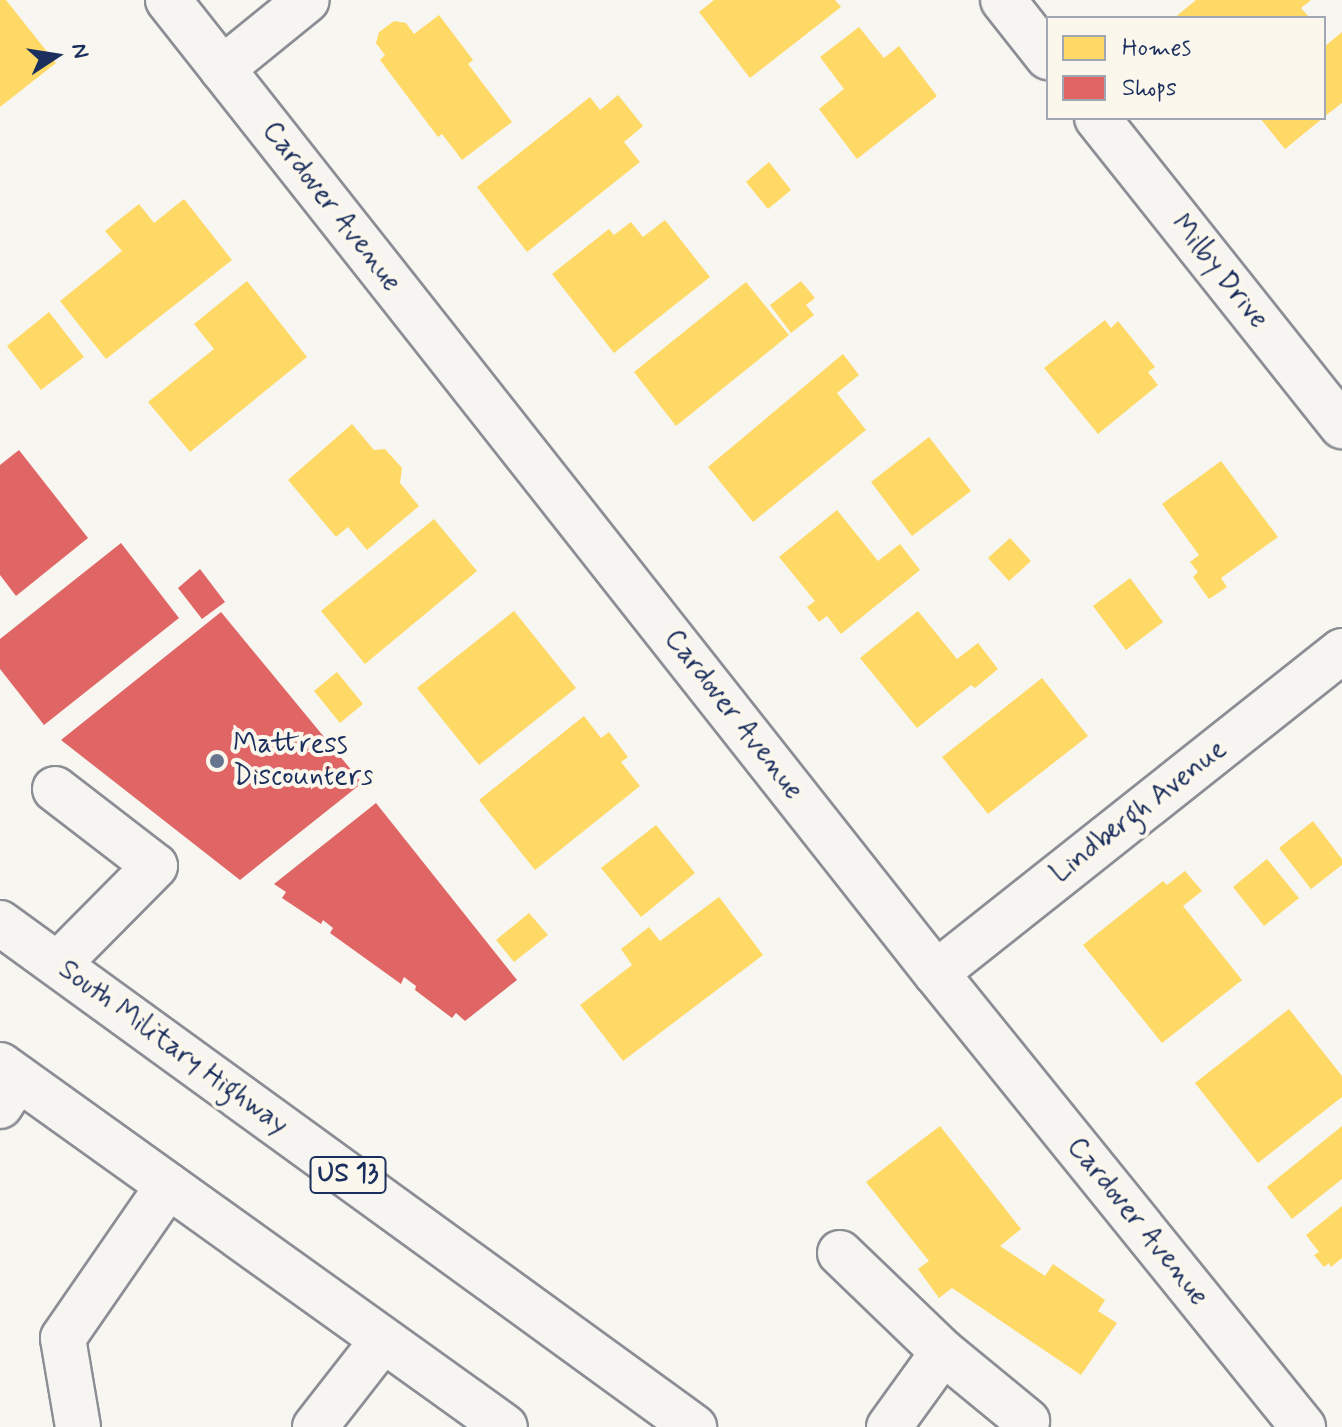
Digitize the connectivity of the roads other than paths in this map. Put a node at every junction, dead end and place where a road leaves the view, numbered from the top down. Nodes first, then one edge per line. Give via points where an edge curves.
1 (168, 0) edge
2 (307, 0) edge
3 (1003, 0) edge
4 (1046, 54) edge
5 (222, 69) junction
6 (1099, 120) edge
7 (1342, 426) edge
8 (1342, 651) edge
9 (55, 789) dead end
10 (0, 923) edge
11 (58, 964) junction
12 (936, 973) junction
13 (6, 1083) edge
14 (168, 1186) junction
15 (840, 1253) dead end
16 (383, 1340) junction
17 (943, 1352) junction
18 (1027, 1421) dead end
19 (78, 1427) edge
20 (315, 1427) edge
21 (505, 1427) edge
22 (694, 1427) edge
23 (889, 1427) edge
24 (1303, 1427) edge

1 - 5 street, Cardover Avenue
2 - 5 street
3 - 4 street
5 - 12 street, Cardover Avenue
6 - 7 street, Milby Drive
8 - 12 street, Lindbergh Avenue
9 - 11 street via 155,866
10 - 11 street, South Military Highway / US 13
11 - 22 street, South Military Highway / US 13
12 - 24 street, Cardover Avenue
13 - 14 street
14 - 16 street
14 - 19 street via 63,1338
15 - 17 street
16 - 20 street
16 - 21 street
17 - 18 street
17 - 23 street

